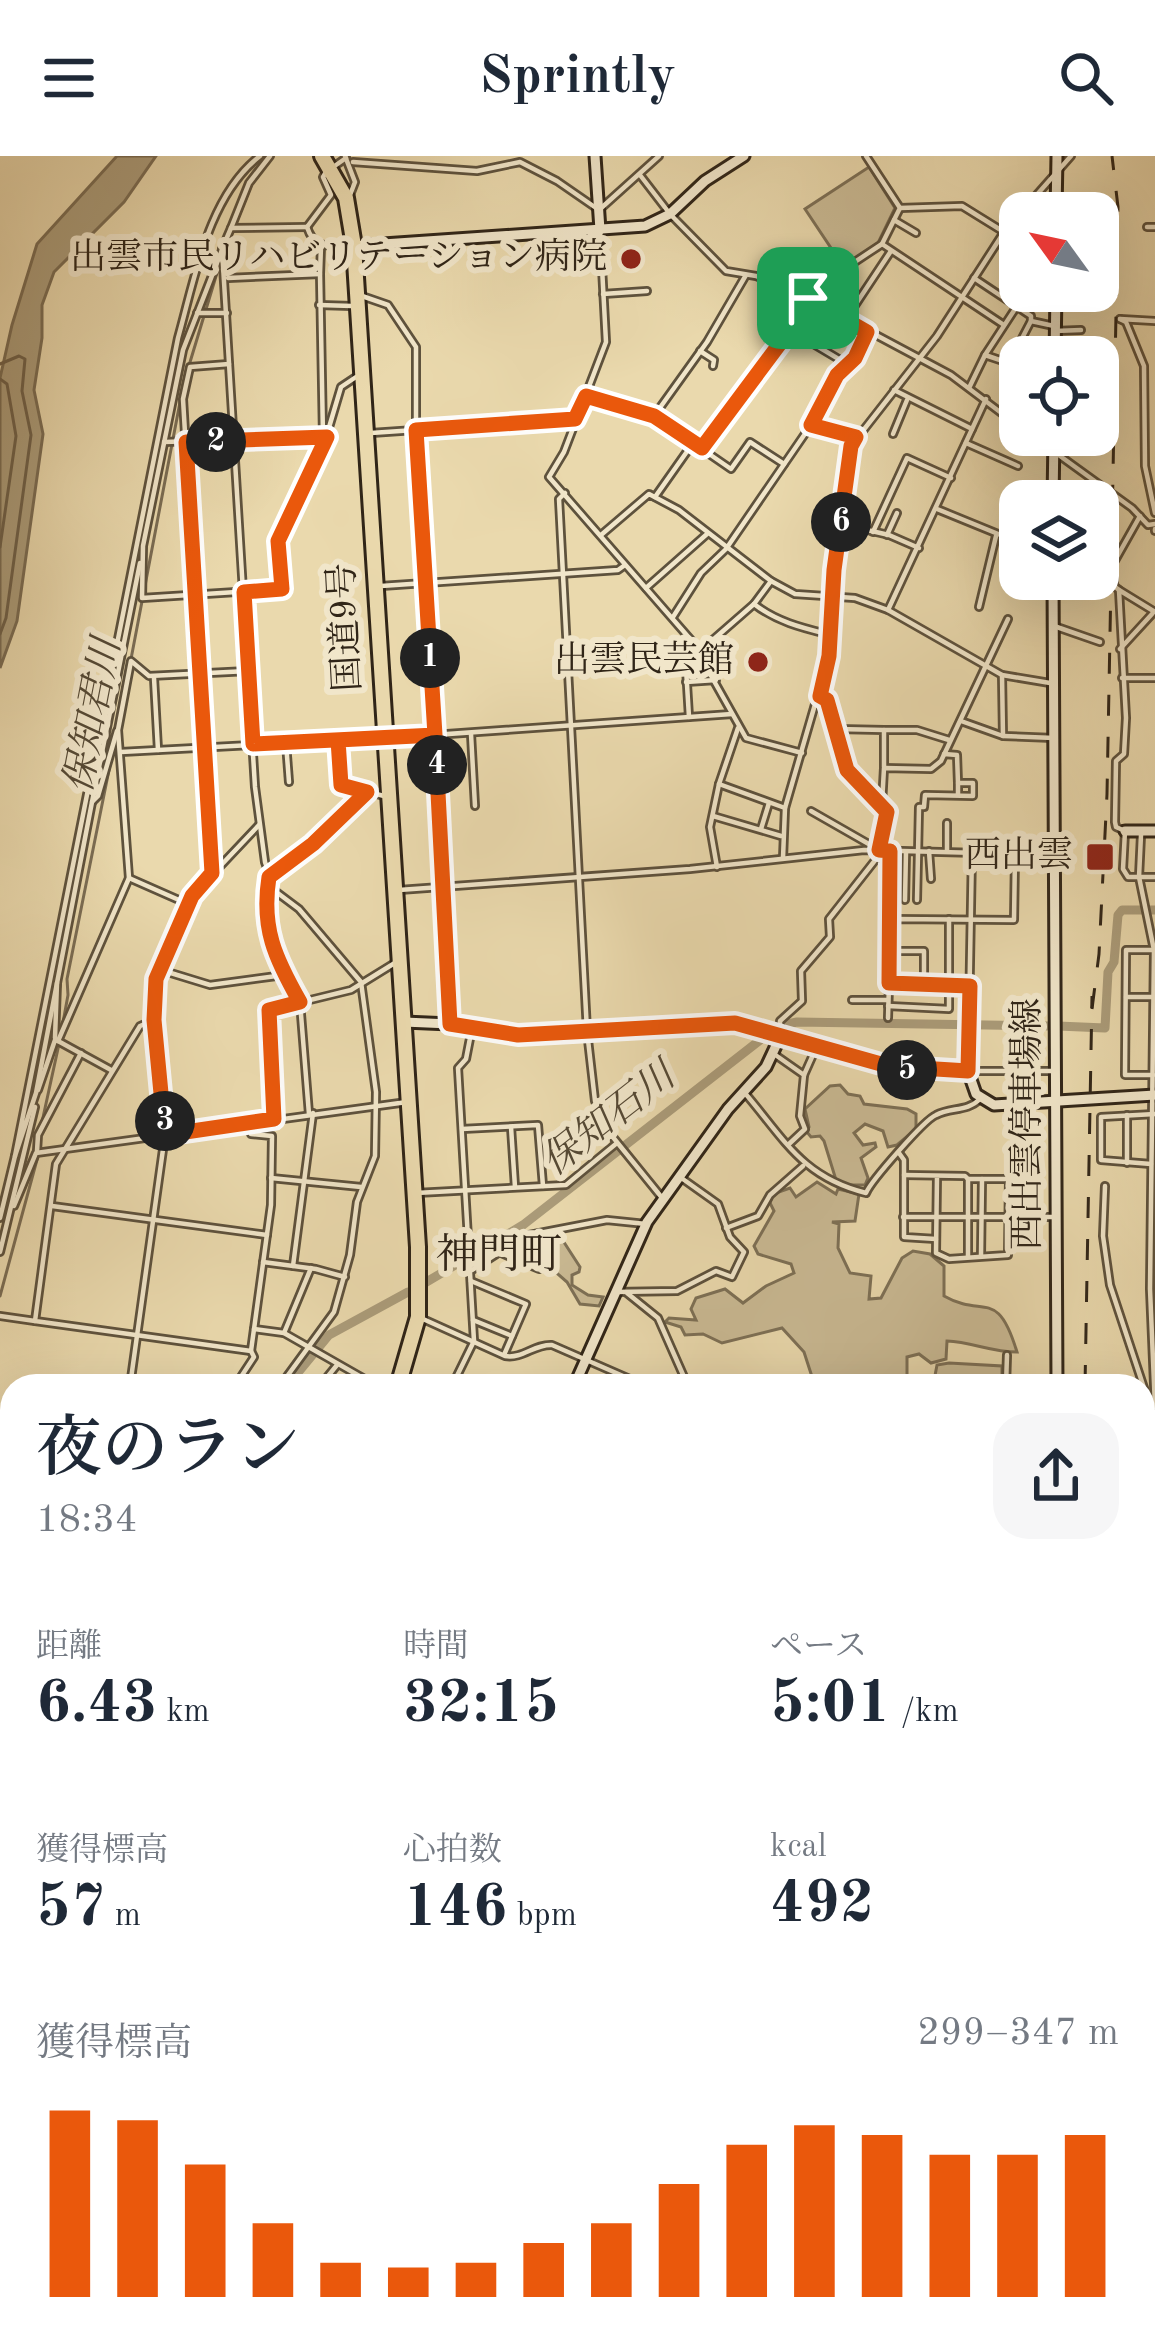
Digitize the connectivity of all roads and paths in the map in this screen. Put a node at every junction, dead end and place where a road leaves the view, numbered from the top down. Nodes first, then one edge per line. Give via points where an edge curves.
1 (260, 156) edge
2 (270, 156) edge
3 (322, 156) edge
4 (402, 156) edge
5 (595, 156) edge
6 (659, 156) edge
7 (744, 156) edge
8 (866, 156) edge
9 (1057, 156) edge
10 (1071, 156) edge
11 (350, 159) edge
12 (336, 165) dead end
13 (396, 166) junction
14 (1057, 170) junction
15 (327, 172) dead end
16 (640, 175) junction
17 (1038, 192) edge
18 (1056, 192) edge
19 (346, 198) junction
20 (900, 208) junction
21 (599, 211) junction
22 (670, 214) junction
23 (894, 220) junction
24 (307, 227) junction
25 (231, 228) junction
26 (999, 229) edge
27 (600, 230) junction
28 (916, 233) dead end
29 (999, 240) edge
30 (881, 244) junction
31 (321, 246) junction
32 (354, 246) junction
33 (222, 249) junction
34 (891, 251) junction
35 (320, 274) junction
36 (746, 275) junction
37 (225, 278) junction
38 (974, 278) junction
39 (647, 292) dead end
40 (603, 294) junction
41 (999, 294) edge
42 (808, 298) junction
43 (961, 298) junction
44 (358, 300) junction
45 (816, 303) junction
46 (319, 305) junction
47 (1013, 312) edge
48 (1025, 312) edge
49 (1055, 312) edge
50 (197, 313) junction
51 (227, 313) junction
52 (846, 320) junction
53 (1031, 321) junction
54 (1155, 321) edge
55 (1004, 325) junction
56 (1055, 328) junction
57 (790, 330) junction
58 (1081, 331) dead end
59 (867, 332) junction
60 (1023, 336) edge
61 (1055, 336) edge
62 (700, 351) junction
63 (985, 356) junction
64 (919, 359) junction
65 (999, 360) edge
66 (230, 364) junction
67 (848, 364) junction
68 (713, 366) dead end
69 (362, 375) junction
70 (1145, 378) junction
71 (1155, 378) edge
72 (969, 388) junction
73 (894, 390) junction
74 (586, 396) junction
75 (908, 398) junction
76 (986, 399) junction
77 (999, 410) edge
78 (654, 416) junction
79 (575, 419) junction
80 (811, 425) junction
81 (972, 429) junction
82 (416, 430) junction
83 (366, 433) junction
84 (893, 434) dead end
85 (325, 437) junction
86 (856, 437) junction
87 (164, 442) junction
88 (186, 442) junction
89 (232, 442) junction
90 (693, 442) junction
91 (966, 443) junction
92 (702, 448) junction
93 (1061, 456) edge
94 (784, 464) junction
95 (1018, 466) dead end
96 (951, 478) junction
97 (565, 493) junction
98 (655, 497) junction
99 (937, 509) junction
100 (897, 512) dead end
101 (1155, 512) edge
102 (1140, 515) junction
103 (841, 524) junction
104 (1155, 528) edge
105 (873, 532) junction
106 (706, 534) junction
107 (887, 535) junction
108 (601, 536) junction
109 (996, 536) junction
110 (999, 537) edge
111 (143, 546) junction
112 (919, 548) junction
113 (726, 549) junction
114 (1119, 553) edge
115 (626, 565) junction
116 (564, 573) junction
117 (771, 581) junction
118 (426, 583) junction
119 (375, 586) junction
120 (646, 589) junction
121 (1119, 589) edge
122 (244, 592) junction
123 (197, 595) junction
124 (833, 596) junction
125 (1053, 600) edge
126 (1118, 600) edge
127 (754, 604) junction
128 (979, 607) dead end
129 (888, 610) junction
130 (1154, 612) edge
131 (673, 617) junction
132 (1007, 619) dead end
133 (1052, 625) junction
134 (831, 635) junction
135 (1100, 642) dead end
136 (1120, 650) junction
137 (685, 652) dead end
138 (699, 652) junction
139 (984, 664) junction
140 (248, 671) junction
141 (200, 673) junction
142 (1002, 675) junction
143 (154, 676) junction
144 (1122, 678) junction
145 (1155, 678) edge
146 (716, 680) junction
147 (686, 682) junction
148 (1054, 683) junction
149 (820, 696) junction
150 (732, 715) junction
151 (689, 717) junction
152 (961, 722) junction
153 (740, 724) junction
154 (569, 727) junction
155 (118, 730) junction
156 (837, 730) junction
157 (884, 730) junction
158 (471, 733) junction
159 (435, 735) junction
160 (1003, 736) junction
161 (384, 738) junction
162 (1054, 738) junction
163 (338, 740) junction
164 (952, 741) junction
165 (286, 743) junction
166 (253, 744) junction
167 (204, 748) junction
168 (158, 750) junction
169 (122, 752) junction
170 (802, 753) junction
171 (944, 754) junction
172 (884, 768) junction
173 (289, 782) dead end
174 (719, 784) junction
175 (958, 784) junction
176 (367, 792) junction
177 (958, 795) junction
178 (388, 797) junction
179 (92, 802) junction
180 (769, 802) junction
181 (882, 804) junction
182 (475, 806) dead end
183 (785, 808) junction
184 (811, 811) dead end
185 (712, 816) junction
186 (947, 823) dead end
187 (259, 826) junction
188 (761, 829) junction
189 (1124, 831) junction
190 (1142, 831) junction
191 (1155, 831) edge
192 (783, 837) junction
193 (879, 850) junction
194 (905, 850) junction
195 (890, 851) junction
196 (918, 851) junction
197 (929, 851) junction
198 (947, 851) junction
199 (972, 851) junction
200 (1124, 851) junction
201 (1140, 852) junction
202 (1015, 854) junction
203 (783, 858) junction
204 (1055, 858) junction
205 (717, 867) junction
206 (212, 873) junction
207 (582, 876) junction
208 (269, 877) junction
209 (1139, 877) junction
210 (1155, 877) edge
211 (129, 878) junction
212 (932, 879) dead end
213 (444, 886) junction
214 (393, 891) junction
215 (904, 900) dead end
216 (917, 900) dead end
217 (188, 904) junction
218 (1142, 904) junction
219 (1155, 904) edge
220 (949, 919) junction
221 (970, 919) junction
222 (891, 922) junction
223 (1153, 926) edge
224 (1154, 950) edge
225 (398, 961) junction
226 (160, 970) junction
227 (284, 975) junction
228 (361, 982) junction
229 (57, 983) junction
230 (889, 983) junction
231 (950, 984) junction
232 (924, 985) junction
233 (970, 986) junction
234 (1126, 997) junction
235 (1155, 997) edge
236 (852, 1000) dead end
237 (300, 1002) junction
238 (888, 1003) junction
239 (888, 1018) dead end
240 (154, 1020) junction
241 (402, 1022) junction
242 (450, 1024) junction
243 (472, 1027) junction
244 (777, 1030) junction
245 (587, 1031) junction
246 (57, 1040) junction
247 (817, 1045) junction
248 (81, 1053) junction
249 (774, 1054) junction
250 (112, 1071) junction
251 (968, 1071) junction
252 (1055, 1071) junction
253 (804, 1075) junction
254 (1154, 1075) edge
255 (744, 1092) junction
256 (36, 1093) junction
257 (1153, 1095) edge
258 (980, 1099) junction
259 (1055, 1101) junction
260 (407, 1102) junction
261 (376, 1106) junction
262 (311, 1113) junction
263 (1127, 1114) junction
264 (1153, 1114) edge
265 (274, 1119) junction
266 (252, 1122) junction
267 (511, 1127) junction
268 (462, 1129) junction
269 (165, 1135) junction
270 (617, 1143) junction
271 (789, 1144) junction
272 (1153, 1144) edge
273 (66, 1149) junction
274 (36, 1153) junction
275 (899, 1153) junction
276 (15, 1156) junction
277 (1127, 1163) junction
278 (804, 1164) junction
279 (1151, 1164) junction
280 (904, 1175) junction
281 (937, 1176) junction
282 (679, 1177) junction
283 (271, 1178) junction
284 (305, 1178) junction
285 (968, 1179) junction
286 (982, 1179) junction
287 (1153, 1184) edge
288 (543, 1186) junction
289 (1105, 1186) dead end
290 (363, 1187) junction
291 (514, 1188) junction
292 (466, 1191) junction
293 (412, 1193) junction
294 (663, 1199) junction
295 (51, 1206) junction
296 (9, 1212) junction
297 (0, 1217) edge
298 (903, 1217) junction
299 (937, 1217) junction
300 (968, 1217) junction
301 (981, 1217) junction
302 (1008, 1217) junction
303 (1057, 1217) junction
304 (153, 1220) junction
305 (646, 1224) junction
306 (726, 1228) junction
307 (267, 1235) junction
308 (937, 1239) junction
309 (0, 1252) edge
310 (501, 1253) junction
311 (968, 1256) junction
312 (981, 1256) junction
313 (263, 1262) junction
314 (293, 1266) junction
315 (471, 1267) junction
316 (310, 1268) junction
317 (539, 1269) dead end
318 (345, 1277) junction
319 (471, 1281) junction
320 (621, 1292) junction
321 (0, 1316) edge
322 (418, 1317) junction
323 (473, 1320) junction
324 (35, 1321) junction
325 (254, 1329) junction
326 (284, 1333) junction
327 (137, 1336) junction
328 (512, 1336) junction
329 (473, 1341) junction
330 (308, 1346) junction
331 (251, 1351) junction
332 (1007, 1355) dead end
333 (504, 1356) junction
334 (586, 1359) junction
335 (337, 1365) junction
336 (132, 1374) edge
337 (243, 1374) edge
338 (288, 1374) edge
339 (330, 1374) edge
340 (354, 1374) edge
341 (401, 1374) edge
342 (458, 1374) edge
343 (579, 1374) edge
344 (619, 1374) edge
345 (683, 1374) edge
346 (1006, 1374) edge
347 (1057, 1374) edge
348 (1140, 1374) edge
349 (1154, 1374) edge
350 (1155, 2042) edge
351 (1155, 2053) edge

1 - 276 street via 220,206 178,338
2 - 25 street
3 - 19 highway, 国道9号
4 - 13 street
5 - 21 main road
6 - 16 street
7 - 22 main road
8 - 20 street
9 - 14 main road
10 - 14 street
11 - 12 street
11 - 13 street
11 - 19 street via 355,187
13 - 21 street via 477,171 520,162
14 - 17 street
14 - 18 main road
15 - 24 street via 331,195
16 - 21 street
16 - 22 street
19 - 32 highway, 国道9号
20 - 23 street
20 - 26 street via 962,206
21 - 27 main road
22 - 27 main road via 645,226
22 - 36 street via 726,271
23 - 28 street
23 - 30 street
24 - 25 street
24 - 31 street
25 - 33 street
27 - 32 main road
27 - 40 street
29 - 38 street
30 - 34 street
30 - 45 street via 830,279
31 - 32 street
31 - 35 street
32 - 44 highway, 国道9号
33 - 37 street
33 - 50 street
34 - 43 street
34 - 52 street
35 - 37 street
35 - 46 street
36 - 42 street
36 - 62 street
37 - 51 street
38 - 41 street
38 - 43 street
39 - 40 street
40 - 74 street via 606,342
42 - 45 street
42 - 57 street
43 - 55 street
43 - 64 street
44 - 46 street
44 - 69 highway, 国道9号
44 - 82 street via 388,305 416,347
45 - 52 street
46 - 85 street
47 - 55 street
48 - 53 street
49 - 56 main road
50 - 51 street
50 - 87 street
51 - 66 street
52 - 59 street
53 - 56 street
53 - 60 street
54 - 70 street via 1120,320
55 - 63 street
56 - 58 street
56 - 61 main road
57 - 67 street
57 - 92 street
59 - 64 street
59 - 67 street
62 - 68 street
62 - 78 street
63 - 65 street
63 - 72 street
64 - 72 street
64 - 73 street
66 - 88 street via 190,368
66 - 89 street
67 - 80 street
69 - 83 highway, 国道9号
69 - 85 street via 341,387
70 - 71 street
70 - 101 street via 1145,466
72 - 76 street
73 - 75 street
73 - 86 street
74 - 78 street
74 - 79 street
75 - 81 street
75 - 84 street
76 - 77 street
76 - 81 street
78 - 90 street
79 - 82 street
79 - 97 street via 549,477
80 - 86 street
80 - 94 street
81 - 91 street
82 - 83 street
82 - 118 street
83 - 119 highway, 国道9号
85 - 89 street
85 - 122 street via 278,541 282,589
86 - 103 street
87 - 88 street
87 - 111 street
88 - 89 street
88 - 123 street
89 - 122 street
90 - 92 street
90 - 98 street
91 - 95 street
91 - 96 street
92 - 94 street via 731,469 750,442
93 - 102 street
94 - 113 street
96 - 99 street
96 - 105 street via 907,458
97 - 108 street
97 - 116 street
98 - 106 street
98 - 108 street
99 - 109 street
99 - 112 street
100 - 107 street
102 - 104 street
102 - 114 street
103 - 105 street
103 - 124 street
105 - 107 street
106 - 113 street
106 - 120 street
107 - 112 street
108 - 115 street
109 - 110 street
109 - 128 street
111 - 123 street via 142,598
111 - 179 street
112 - 129 street
113 - 117 street
113 - 131 street
115 - 116 street
115 - 120 street
116 - 118 street
116 - 154 street
117 - 124 street via 795,594
117 - 127 street
118 - 119 street
118 - 159 street
119 - 161 highway, 国道9号
120 - 131 street
121 - 130 street
122 - 123 street
122 - 140 street
123 - 141 street
124 - 129 street
124 - 134 street
125 - 133 main road, 西出雲停車場線
126 - 136 street
127 - 134 street
127 - 138 street
129 - 139 street
130 - 136 street
131 - 138 street
132 - 139 street
133 - 135 street
133 - 148 main road, 西出雲停車場線
134 - 149 street
136 - 144 street
137 - 147 street
138 - 146 street
139 - 142 street
139 - 152 street
140 - 141 street
140 - 166 street
141 - 143 street
141 - 167 street
142 - 148 street
142 - 160 street
143 - 155 street via 131,661
143 - 168 street
144 - 145 street
144 - 189 street via 1115,822
146 - 147 street
146 - 150 street
147 - 151 street
148 - 162 main road, 西出雲停車場線
149 - 156 street
149 - 170 street
150 - 151 street
150 - 153 street
151 - 154 street
152 - 160 street
152 - 164 street
153 - 170 street via 755,743
153 - 174 street
154 - 158 street
154 - 207 street
155 - 169 street
155 - 179 street
156 - 157 street
156 - 181 street via 847,770
157 - 164 street
157 - 172 street
158 - 159 street
158 - 182 street
159 - 161 street
159 - 213 street
160 - 162 street
161 - 163 street
161 - 178 highway, 国道9号
162 - 204 main road, 西出雲停車場線
163 - 165 street
163 - 176 street via 341,785
164 - 171 street
165 - 166 street
165 - 173 street
166 - 167 street
166 - 187 street
167 - 168 street
167 - 206 street
168 - 169 street
169 - 211 street
170 - 183 street
171 - 172 street via 932,769
171 - 175 street via 957,754
172 - 181 street
174 - 180 street
174 - 185 street
175 - 177 street
175 - 177 street via 973,783 973,796
176 - 178 street
176 - 208 street
177 - 196 street via 925,795
178 - 214 highway, 国道9号
179 - 229 street
180 - 183 street
180 - 188 street
181 - 193 street
183 - 192 street
184 - 193 street
185 - 188 street
185 - 205 street
186 - 198 street
187 - 206 street
187 - 208 street
188 - 192 street
189 - 190 main road
189 - 200 street
190 - 191 main road
190 - 201 street
192 - 203 street
193 - 195 street
193 - 203 street
193 - 244 street via 829,920 830,937 801,970 802,1001
194 - 195 street
194 - 196 street
194 - 215 street
195 - 222 street
196 - 197 street
196 - 216 street
197 - 198 street
197 - 212 street
198 - 199 street
199 - 202 street
199 - 221 street
200 - 201 street
200 - 209 street via 1124,874
201 - 209 street
202 - 204 street
202 - 221 street via 1014,920
203 - 205 street
204 - 252 main road, 西出雲停車場線
205 - 207 street
206 - 217 street
207 - 213 street
207 - 245 street
208 - 227 street via 264,916
208 - 228 street
209 - 210 street
209 - 218 street
211 - 217 street
211 - 246 street
213 - 214 street
213 - 242 street
214 - 225 highway, 国道9号
217 - 226 street
218 - 219 street
218 - 223 street
220 - 221 street
220 - 222 street
220 - 231 street
221 - 233 street
222 - 230 street
222 - 232 street via 893,951 924,951
223 - 224 street
224 - 234 street via 1126,950
224 - 235 street
225 - 228 street
225 - 241 highway, 国道9号
226 - 227 street via 209,985
226 - 240 street
227 - 237 street
228 - 237 street
228 - 261 street
229 - 246 street
229 - 256 street
230 - 232 street
230 - 238 street
231 - 232 street
231 - 233 street
231 - 238 street via 949,1009
233 - 251 street
234 - 235 street
234 - 254 street via 1125,1075
235 - 254 street
236 - 238 street
237 - 262 street
237 - 265 street via 269,1010
238 - 239 street
240 - 250 street via 140,1026
240 - 269 street
241 - 242 main road
241 - 260 highway, 国道9号
242 - 243 main road
243 - 245 main road via 518,1035
243 - 268 street via 458,1068
244 - 245 main road via 723,1022
244 - 247 main road
244 - 249 main road
245 - 270 street via 595,1101
246 - 248 street
246 - 256 street
247 - 251 main road via 888,1066
247 - 253 street
248 - 250 street
248 - 274 street
249 - 253 street
249 - 255 main road
250 - 273 street
251 - 252 street
251 - 258 main road
252 - 259 main road, 西出雲停車場線
253 - 271 street via 806,1129
254 - 257 street
255 - 271 street
255 - 282 main road
256 - 276 street
256 - 296 street
257 - 259 main road
257 - 264 street
258 - 259 main road via 1001,1106
258 - 275 street via 937,1114
259 - 303 main road, 西出雲停車場線
260 - 261 street
260 - 293 highway, 国道9号
261 - 262 street
261 - 290 street via 375,1156
262 - 265 street
262 - 284 street
263 - 264 street
263 - 277 street
263 - 277 street via 1101,1117 1101,1160
264 - 272 street
265 - 266 street
266 - 269 street
266 - 283 street via 251,1134 272,1136
267 - 268 street
267 - 288 street via 538,1125
267 - 291 street
268 - 292 street
269 - 273 street
269 - 304 street
270 - 288 street via 566,1185
270 - 294 street
271 - 278 street
272 - 279 street
273 - 274 street
273 - 295 street
274 - 296 street
275 - 278 street via 866,1193 833,1185
275 - 280 street
276 - 297 street
277 - 279 street
278 - 306 street via 758,1216
279 - 287 street
280 - 281 street
280 - 298 street
281 - 285 street
281 - 299 street
282 - 294 main road
282 - 306 street via 718,1204
283 - 284 street
283 - 307 street
284 - 290 street
284 - 314 street
285 - 286 street
285 - 300 street
286 - 301 street
286 - 302 street via 1009,1179
287 - 349 street
288 - 291 street
289 - 348 street via 1110,1285
290 - 318 street
291 - 292 street
292 - 293 street
292 - 315 street
293 - 322 highway, 国道9号
294 - 305 main road
295 - 304 street
295 - 324 street
296 - 309 street
298 - 299 street
298 - 308 street via 904,1237
299 - 300 street
299 - 308 street
300 - 301 street
300 - 311 street
301 - 302 street
301 - 312 street
302 - 303 street
302 - 312 street via 1008,1255
303 - 347 main road, 西出雲停車場線
304 - 307 street
304 - 327 street
305 - 310 street via 607,1220 524,1236
305 - 320 main road
306 - 320 street via 743,1252 732,1277 716,1271 677,1291
307 - 313 street
308 - 311 street via 936,1253
310 - 315 street
310 - 317 street
311 - 312 street
313 - 314 street
313 - 325 street
314 - 316 street
315 - 319 street
316 - 318 street
316 - 326 street
318 - 330 street via 334,1312
319 - 323 street
319 - 328 street via 526,1304
320 - 334 main road
320 - 345 street via 658,1318
321 - 324 street
322 - 329 street
322 - 341 highway, 国道9号
323 - 328 street
323 - 329 street
324 - 327 street
325 - 326 street
325 - 331 street
326 - 330 street
327 - 331 street
327 - 336 street
328 - 333 street
329 - 333 street
329 - 342 street
330 - 335 street
330 - 338 street
331 - 337 street
332 - 346 street
333 - 334 street via 540,1344
334 - 343 main road
334 - 344 street
335 - 339 street
335 - 340 street
350 - 351 street

